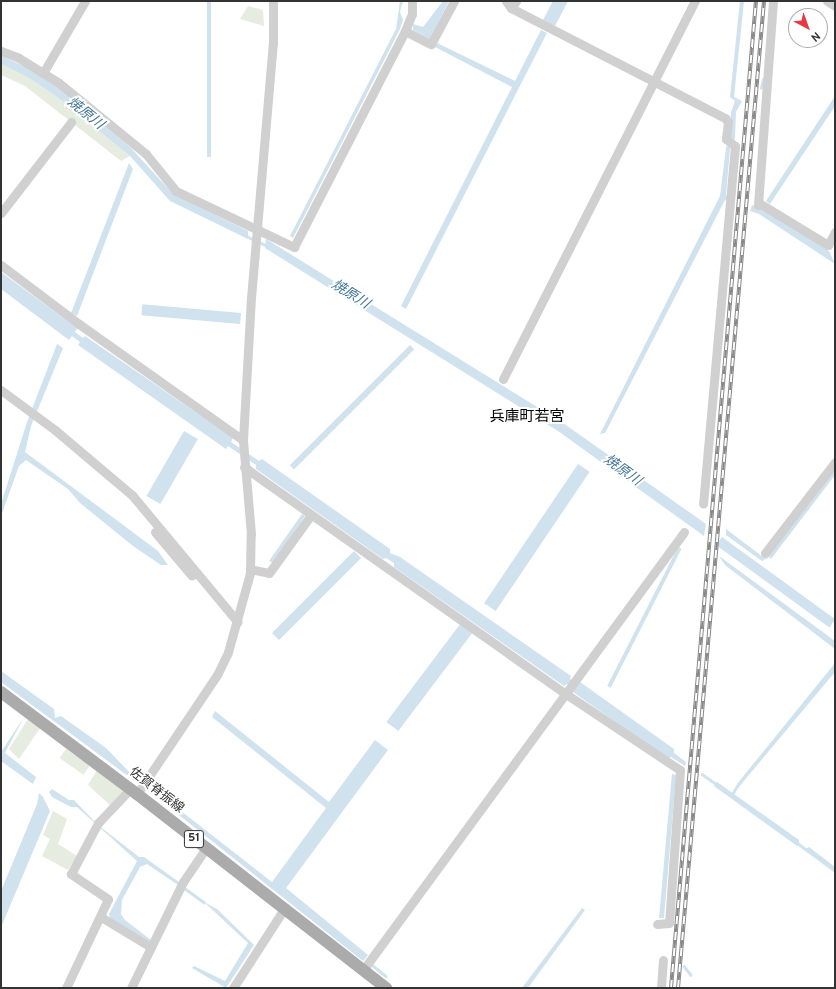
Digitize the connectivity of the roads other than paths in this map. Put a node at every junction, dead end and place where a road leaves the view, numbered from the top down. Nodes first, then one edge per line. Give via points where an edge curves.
1 (85, 1) edge
2 (273, 1) edge
3 (412, 1) edge
4 (454, 1) edge
5 (695, 1) edge
6 (773, 1) edge
7 (827, 1) edge
8 (511, 3) edge
9 (835, 6) edge
10 (405, 31) junction
11 (1, 51) edge
12 (43, 73) junction
13 (654, 81) junction
14 (71, 122) dead end
15 (1, 213) edge
16 (258, 229) junction
17 (835, 232) edge
18 (1, 265) edge
19 (503, 379) dead end
20 (1, 390) edge
21 (243, 444) junction
22 (835, 462) edge
23 (244, 463) junction
24 (703, 504) dead end
25 (311, 515) junction
26 (684, 532) dead end
27 (765, 553) dead end
28 (250, 569) junction
29 (238, 622) junction
30 (567, 691) junction
31 (1, 692) edge
32 (139, 788) junction
33 (206, 848) junction
34 (284, 909) junction
35 (101, 917) junction
36 (656, 924) dead end
37 (148, 945) junction
38 (663, 960) dead end
39 (364, 968) junction
40 (66, 988) edge
41 (131, 988) edge
42 (233, 988) edge
43 (386, 988) edge
44 (661, 988) edge

1 - 12 street
2 - 16 street via 273,43
3 - 10 street via 412,14
4 - 10 street via 431,44
5 - 13 street
6 - 17 street via 757,199 759,204 828,245
7 - 9 street
8 - 13 street
10 - 16 street via 294,246
11 - 12 street via 19,58
12 - 16 street via 146,154 176,191
13 - 19 street
13 - 24 street via 725,118 728,122 730,199
14 - 15 street
16 - 21 street
18 - 21 street
20 - 29 street via 121,486 170,552 225,613
21 - 23 street
22 - 27 street
23 - 25 street
23 - 28 street via 251,534
25 - 28 street via 269,574
25 - 30 street
26 - 30 street
28 - 29 street
29 - 32 street via 217,675
30 - 36 street via 680,770 669,924
30 - 39 street
31 - 32 main road, 佐賀脊振線 / 51
32 - 33 main road, 佐賀脊振線 / 51
32 - 35 street via 96,825 71,874 108,899
33 - 34 main road, 佐賀脊振線 / 51
33 - 37 street via 181,885
34 - 39 main road, 佐賀脊振線 / 51
34 - 42 street
35 - 37 street
35 - 40 street
37 - 41 street
38 - 44 street
39 - 43 main road, 佐賀脊振線 / 51

